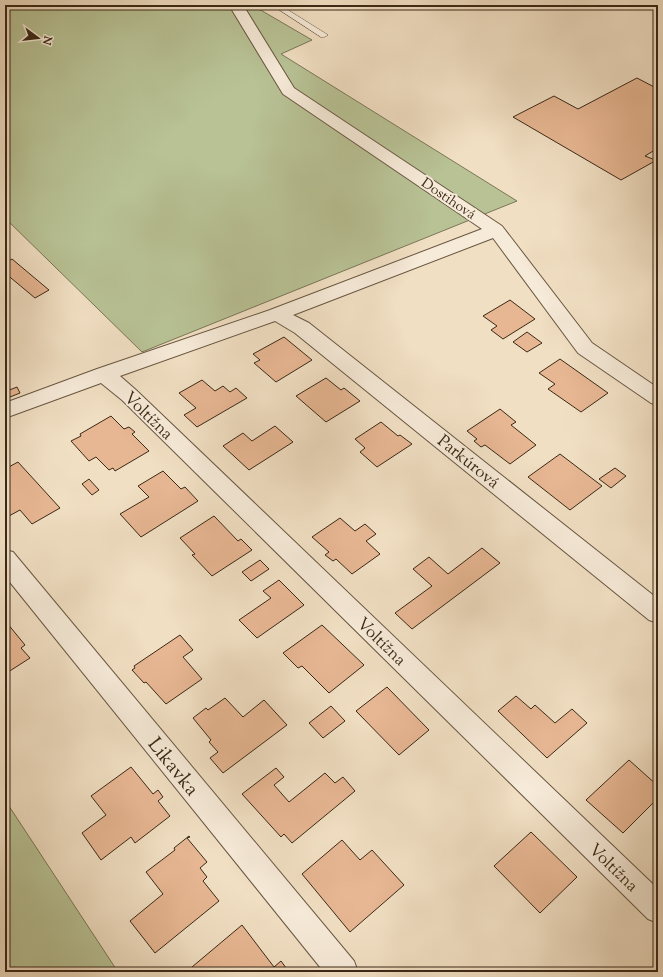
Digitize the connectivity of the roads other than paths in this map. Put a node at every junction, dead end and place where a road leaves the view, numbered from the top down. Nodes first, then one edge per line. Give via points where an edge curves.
1 (236, 5) edge
2 (275, 5) edge
3 (324, 35) dead end
4 (496, 230) junction
5 (277, 314) junction
6 (104, 374) junction
7 (658, 398) edge
8 (5, 412) edge
9 (5, 560) edge
10 (658, 613) edge
11 (658, 909) edge
12 (344, 972) edge

1 - 4 street, Dostihová via 288,91
2 - 3 lane
4 - 5 street
4 - 7 street, Dostihová via 585,348
5 - 6 street
5 - 10 street, Parkúrová via 302,328
6 - 8 street
6 - 11 street, Voltížna via 129,395
9 - 12 street, Likavka

